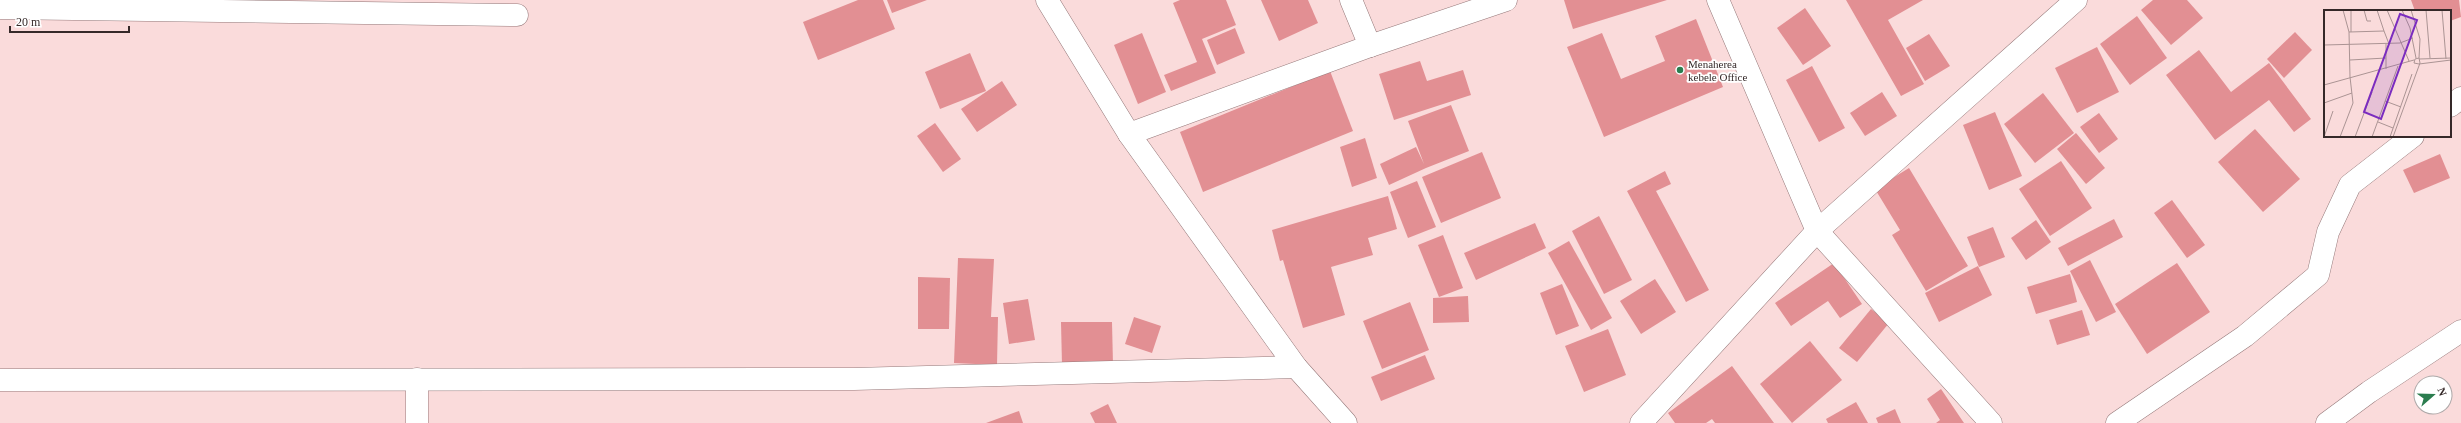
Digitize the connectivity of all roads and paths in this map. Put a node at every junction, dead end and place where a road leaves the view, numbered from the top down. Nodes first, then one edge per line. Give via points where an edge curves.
1 (1047, 0) edge
2 (1351, 0) edge
3 (1506, 0) edge
4 (1718, 0) edge
5 (2076, 0) edge
6 (0, 8) edge
7 (517, 15) dead end
8 (1370, 46) junction
9 (2461, 98) edge
10 (2451, 105) edge
11 (1129, 134) junction
12 (2411, 137) edge
13 (1817, 231) junction
14 (2461, 331) edge
15 (1296, 367) junction
16 (418, 379) junction
17 (0, 380) edge
18 (417, 423) edge
19 (1346, 423) edge
20 (1641, 423) edge
21 (1991, 423) edge
22 (2116, 423) edge
23 (2327, 423) edge

1 - 11 street
2 - 8 street
3 - 8 street
4 - 13 street
5 - 13 street
6 - 7 street
8 - 11 street
9 - 10 street
11 - 15 street
12 - 22 street via 2350,185 2328,232 2318,275 2245,336
13 - 20 street
13 - 21 street
14 - 23 street
15 - 16 street via 854,379
15 - 19 street
16 - 17 street
16 - 18 street

